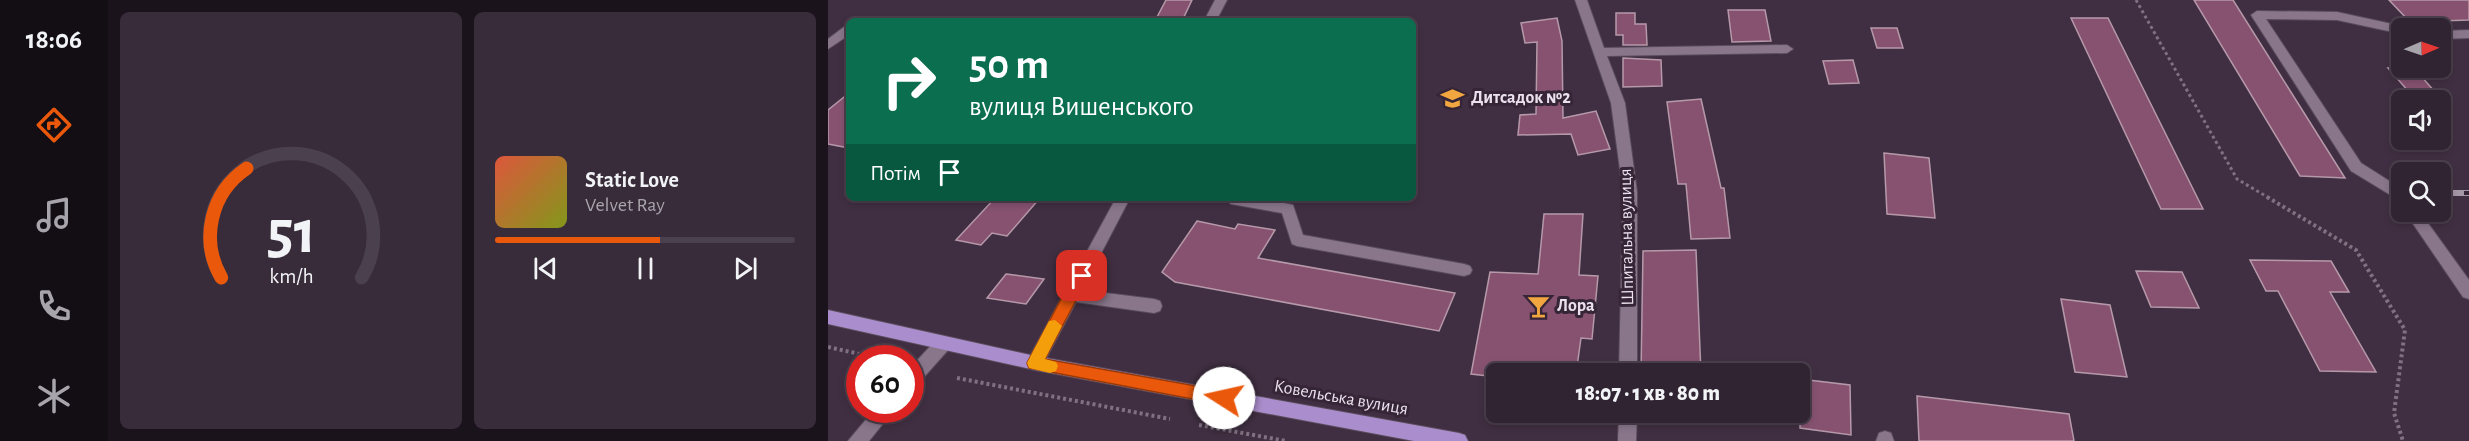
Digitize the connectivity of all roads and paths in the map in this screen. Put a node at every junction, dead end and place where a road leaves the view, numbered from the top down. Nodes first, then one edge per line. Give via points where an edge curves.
1 (1221, 0) edge
2 (1581, 0) edge
3 (2136, 0) edge
4 (1212, 18) edge
5 (2391, 28) edge
6 (846, 32) edge
7 (2451, 34) edge
8 (2469, 34) edge
9 (828, 45) edge
10 (1787, 49) dead end
11 (1600, 52) junction
12 (2391, 190) edge
13 (1121, 201) edge
14 (1247, 201) edge
15 (2419, 222) edge
16 (1464, 270) dead end
17 (2469, 292) edge
18 (1071, 295) junction
19 (1154, 306) dead end
20 (828, 317) edge
21 (943, 344) junction
22 (828, 347) edge
23 (846, 351) edge
24 (1035, 363) junction
25 (1628, 363) edge
26 (924, 365) edge
27 (957, 378) dead end
28 (1170, 419) dead end
29 (873, 423) edge
30 (1628, 423) edge
31 (1199, 424) dead end
32 (857, 441) edge
33 (1286, 441) edge
34 (1459, 441) edge
35 (1627, 441) edge
36 (2403, 441) edge

1 - 4 street
2 - 11 street, Шпитальна вулиця
3 - 36 path via 2237,179 2356,250 2405,330 2394,413
5 - 12 street via 2337,16 2257,15 2356,167
6 - 9 street
7 - 8 street
10 - 11 street
11 - 25 street, Шпитальна вулиця via 1618,103 1630,192
13 - 18 street
14 - 16 street via 1288,209 1297,240
15 - 17 street
18 - 19 street
18 - 24 street
20 - 21 main road, Ковельська вулиця
21 - 24 main road, Ковельська вулиця
21 - 26 street
22 - 23 path
24 - 34 main road, Ковельська вулиця
27 - 28 path
29 - 32 street
30 - 35 street
31 - 33 path

